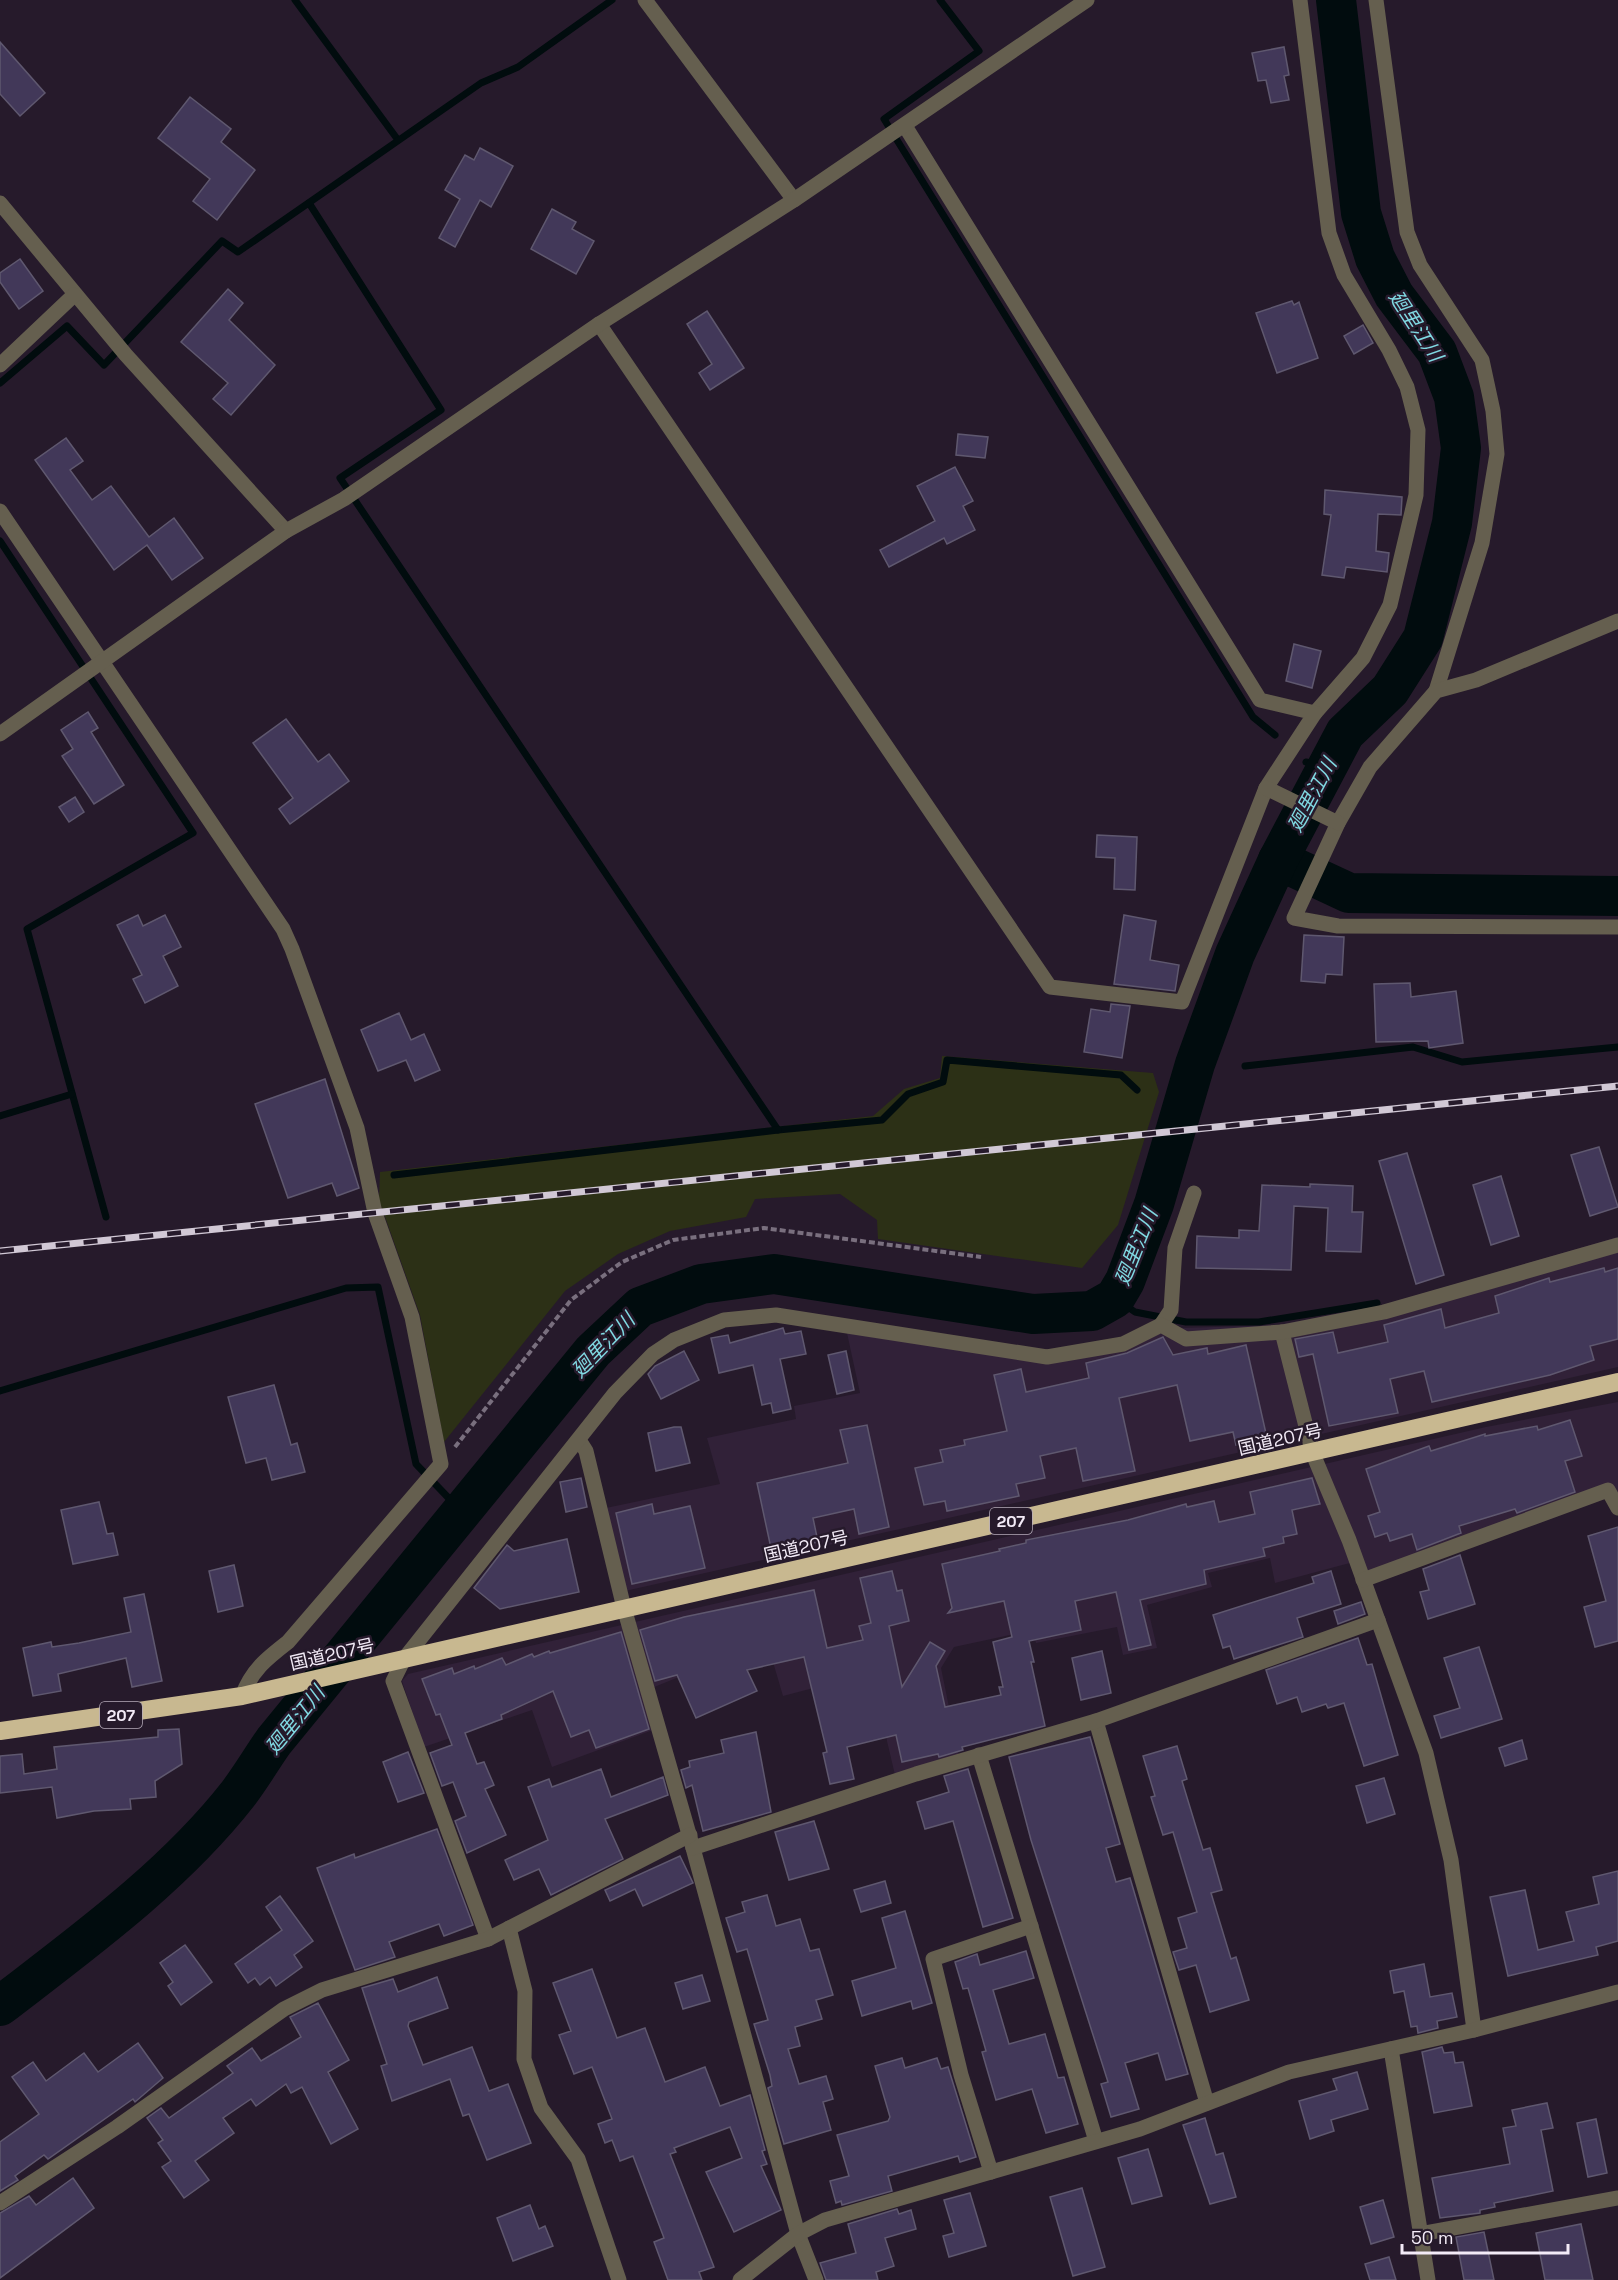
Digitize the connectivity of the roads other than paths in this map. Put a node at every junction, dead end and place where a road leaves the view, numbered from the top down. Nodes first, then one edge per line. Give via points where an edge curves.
1 (645, 0) edge
2 (1087, 0) edge
3 (1300, 0) edge
4 (1376, 0) edge
5 (903, 127) junction
6 (794, 200) junction
7 (0, 203) edge
8 (74, 295) junction
9 (599, 324) junction
10 (0, 365) edge
11 (0, 511) edge
12 (286, 531) junction
13 (1618, 621) edge
14 (98, 666) junction
15 (1436, 691) junction
16 (1315, 713) junction
17 (0, 734) edge
18 (1266, 788) junction
19 (1338, 823) junction
20 (1618, 927) edge
21 (1194, 1193) dead end
22 (1618, 1245) edge
23 (1161, 1325) junction
24 (1282, 1332) junction
25 (1618, 1382) edge
26 (579, 1440) junction
27 (1313, 1454) junction
28 (1618, 1508) edge
29 (1363, 1580) junction
30 (624, 1608) junction
31 (1378, 1620) junction
32 (404, 1659) junction
33 (242, 1696) junction
34 (1096, 1721) junction
35 (0, 1731) edge
36 (979, 1755) junction
37 (692, 1842) junction
38 (1031, 1926) junction
39 (509, 1928) junction
40 (488, 1939) junction
41 (1618, 1992) edge
42 (1474, 2030) junction
43 (1391, 2049) junction
44 (1207, 2103) junction
45 (1096, 2141) junction
46 (991, 2172) junction
47 (1618, 2198) edge
48 (0, 2203) edge
49 (798, 2234) junction
50 (1420, 2234) junction
51 (619, 2280) edge
52 (740, 2280) edge
53 (816, 2280) edge
54 (1428, 2280) edge

1 - 6 street
2 - 5 street
3 - 16 street via 1329,233 1344,275 1407,387 1418,430 1416,495 1390,605 1363,658
4 - 15 street via 1407,232 1420,265 1482,360 1497,454 1482,543
5 - 6 street
5 - 16 street via 1260,700
6 - 9 street
7 - 8 street
8 - 10 street
8 - 12 street
9 - 12 street via 344,499
9 - 18 street via 1050,987 1182,1002
11 - 14 street
12 - 14 street
13 - 15 street via 1476,680
14 - 17 street
14 - 33 street via 283,929 292,949 357,1128 375,1212 412,1317 438,1467 288,1642 249,1676
15 - 19 street via 1370,767
16 - 18 street
18 - 19 street
19 - 20 street via 1294,918 1338,926
21 - 23 street via 1175,1248 1171,1310
22 - 24 street via 1384,1312
23 - 24 street via 1186,1339
23 - 26 street via 1123,1344 1047,1357 776,1315 724,1320 674,1340 652,1354 615,1392
24 - 27 street
25 - 27 highway, 国道207号 / 207
26 - 30 street via 586,1451
26 - 32 street
27 - 29 street
27 - 30 highway, 国道207号 / 207
28 - 29 street via 1608,1490
29 - 31 street
30 - 32 highway, 国道207号 / 207
30 - 37 street
31 - 34 street
31 - 42 street via 1426,1753 1446,1839
32 - 33 highway, 国道207号 / 207
32 - 40 street via 393,1681 396,1693
33 - 35 highway, 国道207号 / 207
34 - 36 street
34 - 44 street
36 - 37 street
36 - 38 street
37 - 39 street
37 - 49 street
38 - 45 street
38 - 46 street via 933,1959 961,2075
39 - 40 street
39 - 51 street via 525,1991 524,2059 541,2108 578,2159
40 - 48 street via 322,1990 284,2009 117,2127
41 - 42 street
42 - 43 street
43 - 44 street via 1289,2072
43 - 50 street
44 - 45 street
45 - 46 street
46 - 49 street via 825,2220
47 - 50 street
49 - 52 street
49 - 53 street
50 - 54 street

